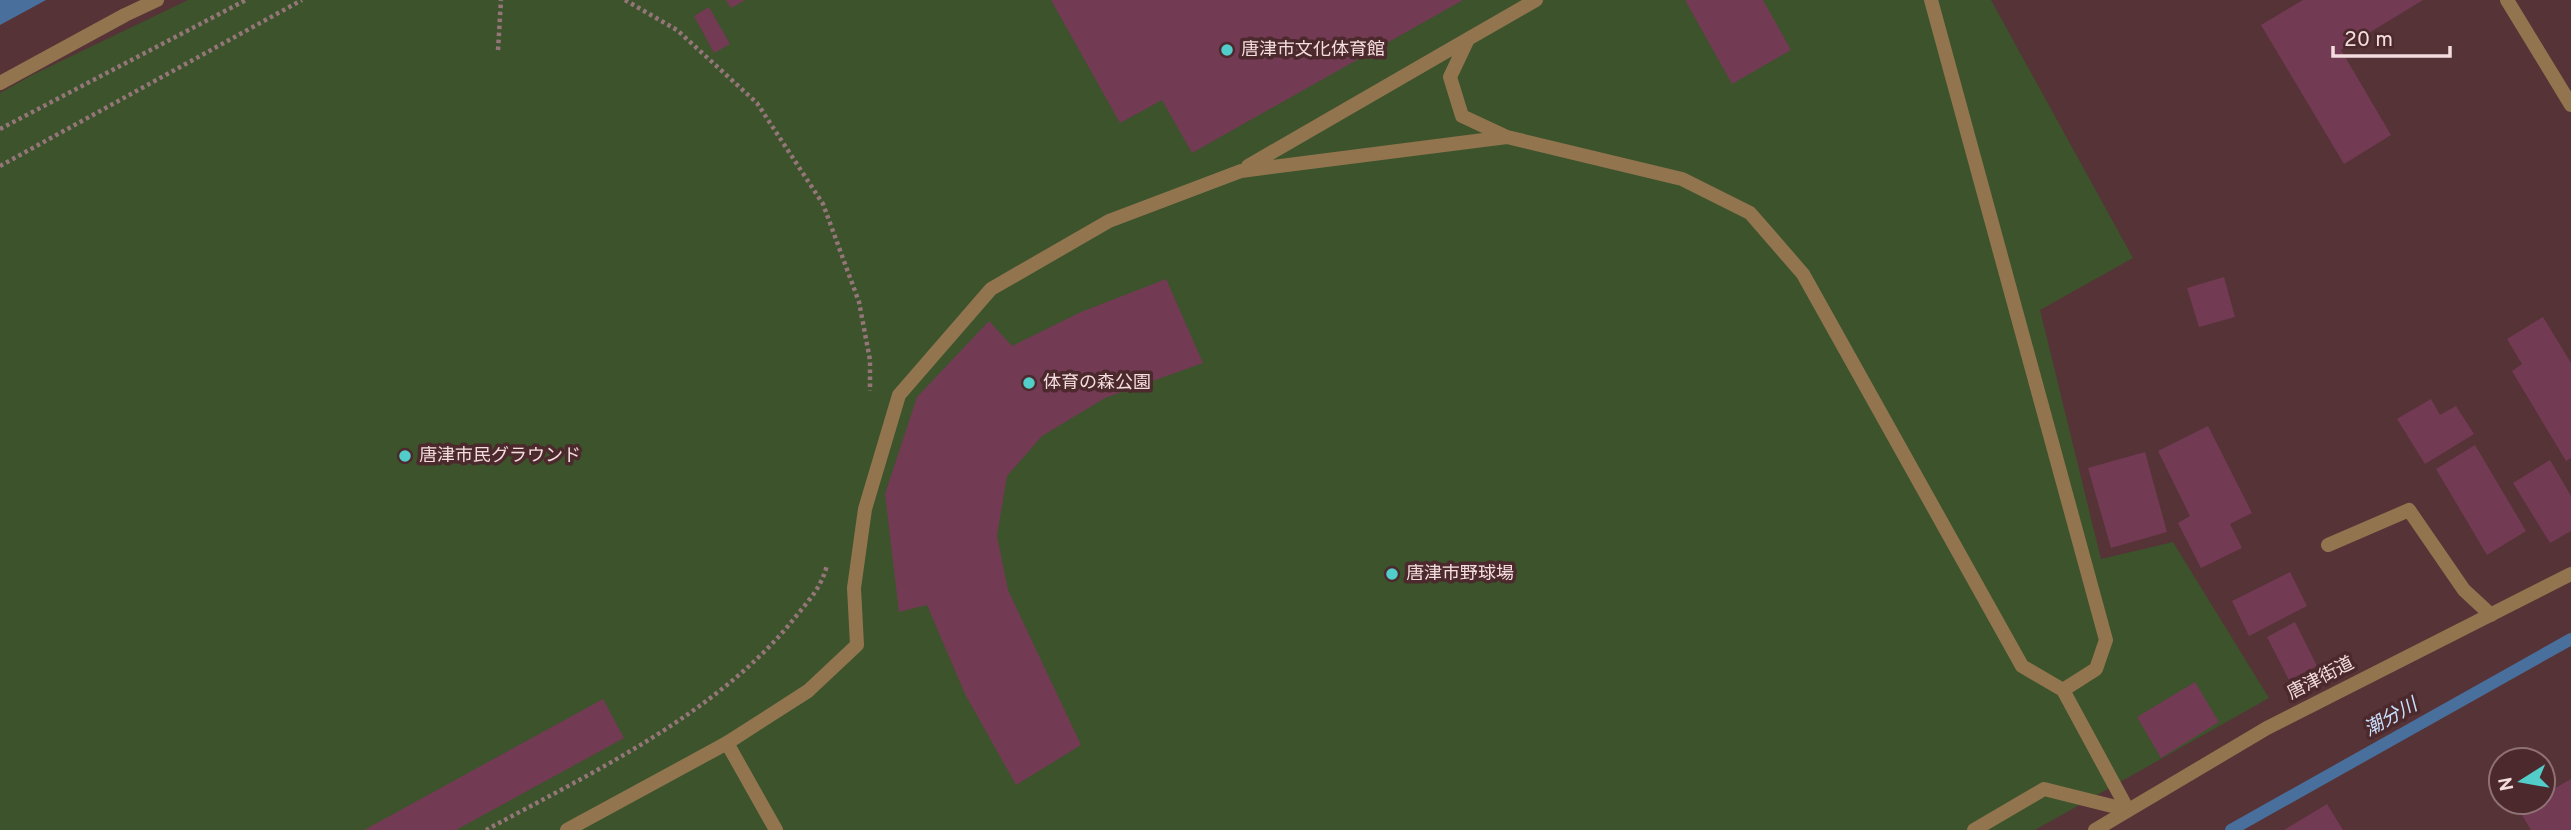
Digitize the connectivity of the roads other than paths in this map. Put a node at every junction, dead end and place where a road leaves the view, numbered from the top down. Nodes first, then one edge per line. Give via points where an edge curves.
1 (157, 0) edge
2 (1536, 0) edge
3 (1931, 0) edge
4 (2507, 0) edge
5 (1468, 39) junction
6 (0, 83) edge
7 (2571, 105) edge
8 (1507, 137) junction
9 (1241, 171) junction
10 (2328, 545) dead end
11 (2571, 574) edge
12 (2491, 615) junction
13 (2063, 690) junction
14 (727, 743) junction
15 (2128, 810) junction
16 (567, 830) edge
17 (776, 830) edge
18 (1974, 830) edge
19 (2095, 830) edge

1 - 6 street
2 - 5 street
3 - 13 street via 2106,640 2096,669
4 - 7 street
5 - 8 street via 1450,77 1462,116
5 - 9 street
8 - 9 street
8 - 13 street via 1682,179 1750,213 1804,274 2022,666
9 - 14 street via 1109,220 990,289 899,395 865,509 854,588 857,645 808,691
10 - 12 street via 2409,510 2464,590
11 - 12 street, 唐津街道
12 - 15 street, 唐津街道 via 2267,728
13 - 15 street
14 - 16 street
14 - 17 street
15 - 18 street via 2044,789
15 - 19 street, 唐津街道

